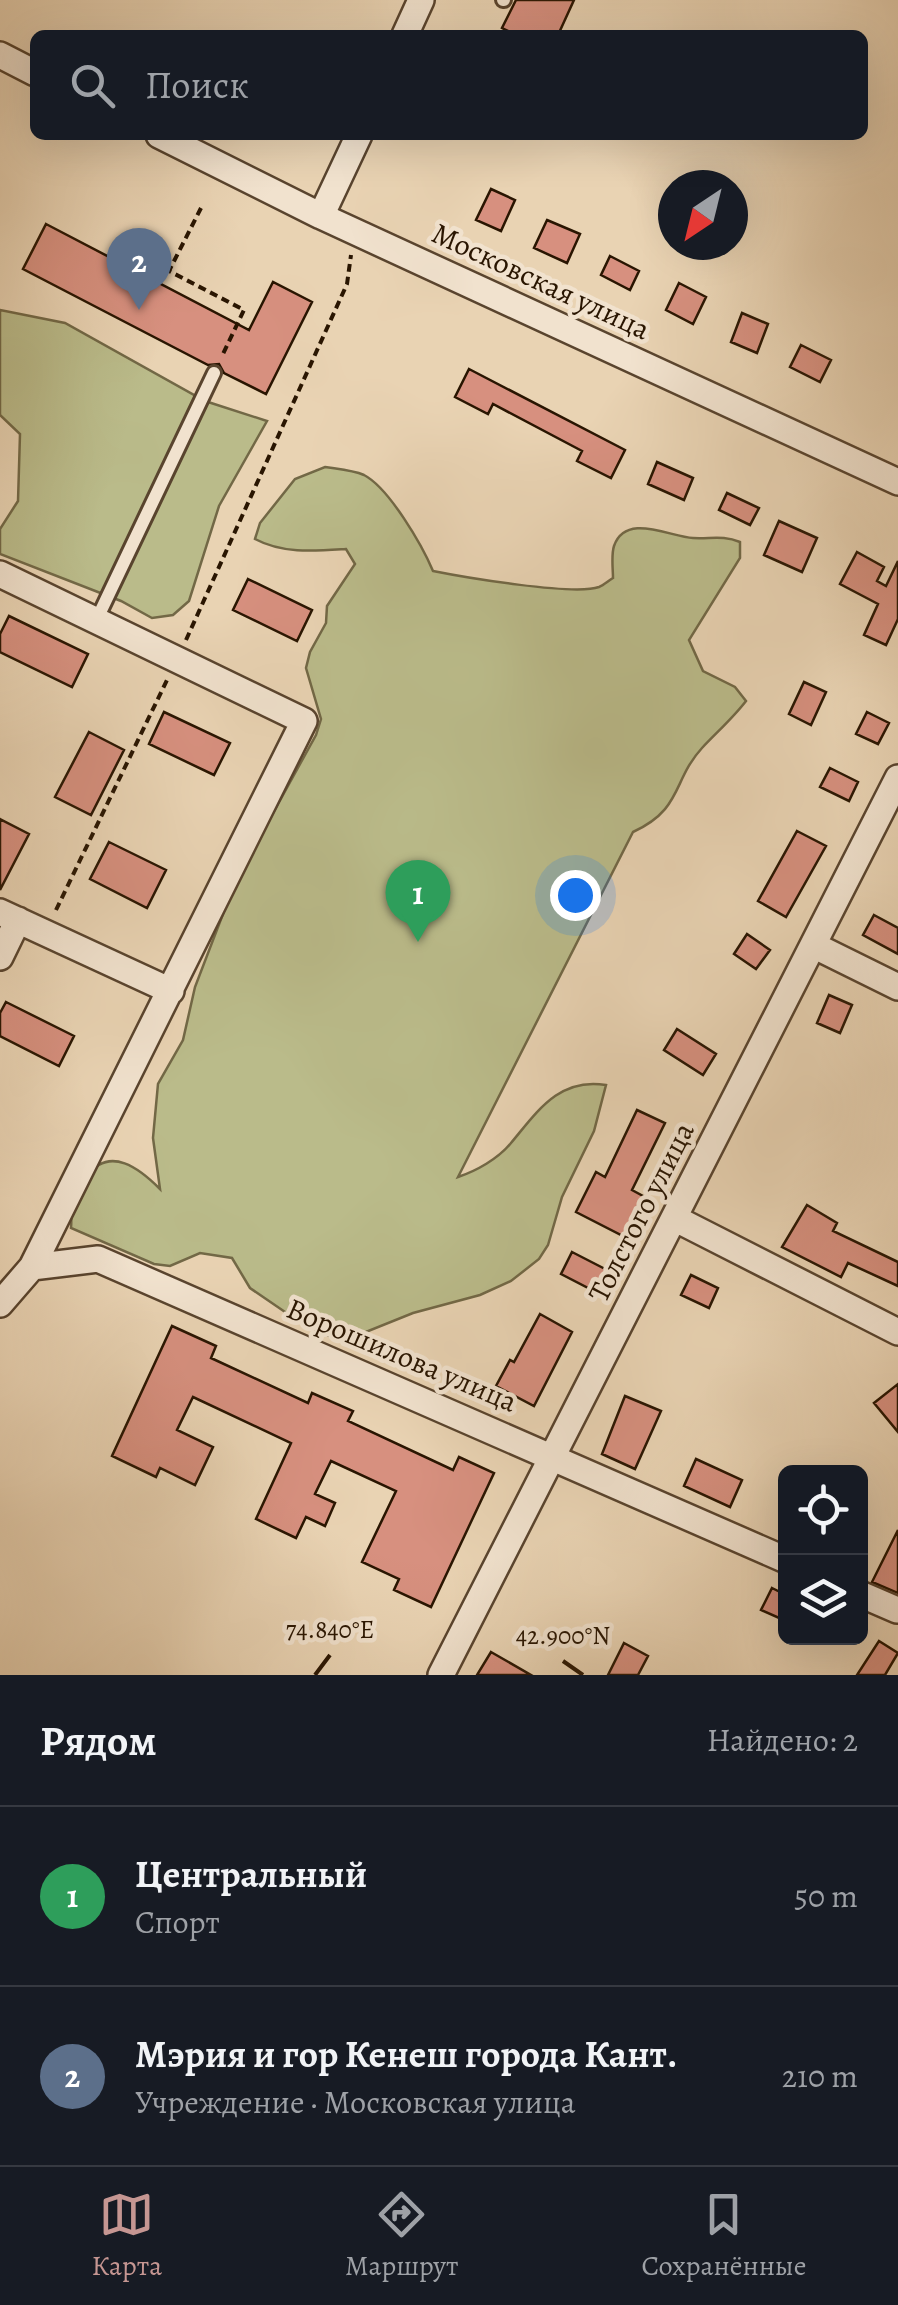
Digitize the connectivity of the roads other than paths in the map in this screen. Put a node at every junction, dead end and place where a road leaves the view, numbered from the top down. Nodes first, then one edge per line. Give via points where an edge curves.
1 (421, 0) edge
2 (406, 30) edge
3 (0, 56) edge
4 (30, 71) edge
5 (170, 140) edge
6 (356, 140) edge
7 (321, 216) junction
8 (214, 373) road end
9 (898, 482) edge
10 (0, 574) edge
11 (96, 621) junction
12 (898, 778) edge
13 (9, 916) edge
14 (813, 945) junction
15 (0, 957) edge
16 (898, 986) edge
17 (171, 991) junction
18 (674, 1218) junction
19 (32, 1267) junction
20 (0, 1304) edge
21 (898, 1332) edge
22 (553, 1456) junction
23 (778, 1556) edge
24 (868, 1598) edge
25 (896, 1610) edge
26 (441, 1675) edge

1 - 2 street
3 - 4 street
5 - 7 street, Московская улица
6 - 7 street
7 - 9 street, Московская улица
8 - 11 lane
10 - 11 street
11 - 17 street via 304,721
12 - 14 street, Толстого улица
13 - 15 street
13 - 17 street
14 - 16 street
14 - 18 street, Толстого улица
17 - 19 street
18 - 21 street
18 - 22 street, Толстого улица
19 - 20 street
19 - 22 street, Ворошилова улица via 98,1259
22 - 23 street, Ворошилова улица
22 - 26 street, Толстого улица
24 - 25 street

